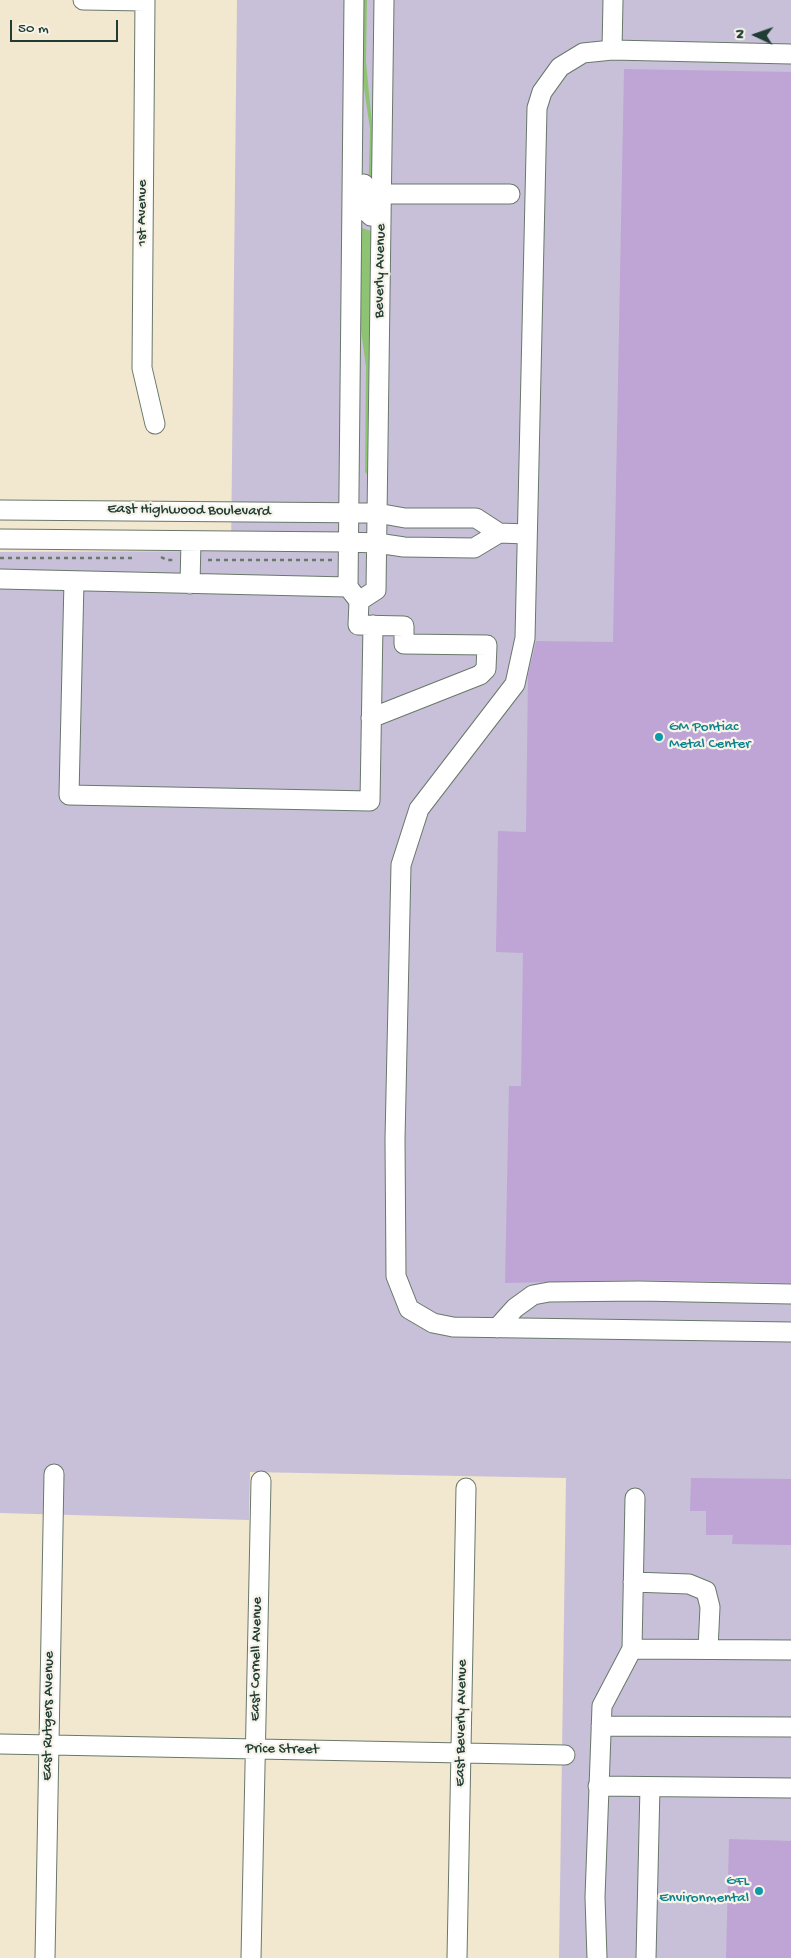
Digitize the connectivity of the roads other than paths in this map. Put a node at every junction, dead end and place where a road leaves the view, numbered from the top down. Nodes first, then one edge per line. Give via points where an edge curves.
1 (83, 0) edge
2 (145, 0) edge
3 (354, 0) edge
4 (372, 0) edge
5 (384, 0) edge
6 (613, 0) edge
7 (612, 50) junction
8 (791, 54) edge
9 (354, 62) junction
10 (382, 133) junction
11 (382, 194) junction
12 (510, 194) dead end
13 (381, 216) junction
14 (155, 424) dead end
15 (0, 510) edge
16 (144, 511) junction
17 (348, 513) junction
18 (377, 513) junction
19 (0, 522) edge
20 (498, 533) junction
21 (527, 534) junction
22 (0, 539) edge
23 (191, 541) junction
24 (347, 542) junction
25 (377, 543) junction
26 (0, 579) edge
27 (74, 581) junction
28 (190, 584) junction
29 (353, 594) junction
30 (373, 625) junction
31 (371, 718) junction
32 (791, 1294) edge
33 (497, 1328) junction
34 (791, 1332) edge
35 (54, 1474) dead end
36 (261, 1481) dead end
37 (466, 1488) dead end
38 (635, 1498) dead end
39 (633, 1582) junction
40 (632, 1649) junction
41 (708, 1649) junction
42 (791, 1650) edge
43 (601, 1726) junction
44 (791, 1727) edge
45 (0, 1744) edge
46 (49, 1745) junction
47 (255, 1749) junction
48 (461, 1753) junction
49 (565, 1755) dead end
50 (598, 1786) junction
51 (650, 1787) junction
52 (791, 1788) edge
53 (45, 1958) edge
54 (251, 1958) edge
55 (457, 1958) edge
56 (597, 1958) edge
57 (646, 1958) edge

1 - 2 street
2 - 14 street, 1st Avenue via 142,368
3 - 9 street, Beverly Avenue
4 - 10 street via 371,56
5 - 10 street, Beverly Avenue
6 - 7 street
7 - 8 street
7 - 21 street via 583,53 560,67 542,92 537,108
9 - 13 street via 365,128 364,207 369,215
9 - 17 street, Beverly Avenue
10 - 11 street, Beverly Avenue
11 - 12 street
11 - 13 street, Beverly Avenue
13 - 18 street, Beverly Avenue
15 - 16 street, East Highwood Boulevard
16 - 17 street, East Highwood Boulevard
16 - 19 street via 95,523
17 - 18 street, East Highwood Boulevard
17 - 24 street, Beverly Avenue
18 - 20 street, East Highwood Boulevard via 405,518 476,518
18 - 25 street, Beverly Avenue
20 - 21 street
20 - 25 street, East Highwood Boulevard via 474,548 404,547
21 - 33 street via 525,638 515,684 419,809 401,865 395,1139 396,1276 409,1309 433,1323
22 - 23 street, East Highwood Boulevard
23 - 24 street, East Highwood Boulevard
23 - 28 street
24 - 25 street, East Highwood Boulevard
24 - 29 street, Beverly Avenue
25 - 29 street, Beverly Avenue via 376,590
26 - 27 street
27 - 28 street
27 - 31 street via 69,796 370,801
28 - 29 street
29 - 30 street, Beverly Avenue via 358,625
30 - 31 street
30 - 31 street via 404,626 404,644 487,645 486,669 480,675
32 - 33 street via 639,1290 549,1292 533,1295 515,1308
33 - 34 street
35 - 46 street, East Rutgers Avenue
36 - 47 street, East Cornell Avenue
37 - 48 street, East Beverly Avenue
38 - 39 street
39 - 40 street
39 - 41 street via 689,1584 706,1590 710,1607
40 - 41 street
40 - 43 street via 602,1706
41 - 42 street
43 - 44 street
43 - 50 street
45 - 46 street, Price Street
46 - 47 street, Price Street
46 - 53 street, East Rutgers Avenue
47 - 48 street, Price Street
47 - 54 street, East Cornell Avenue
48 - 49 street, Price Street
48 - 55 street, East Beverly Avenue
50 - 51 street
50 - 56 street
51 - 52 street
51 - 57 street

